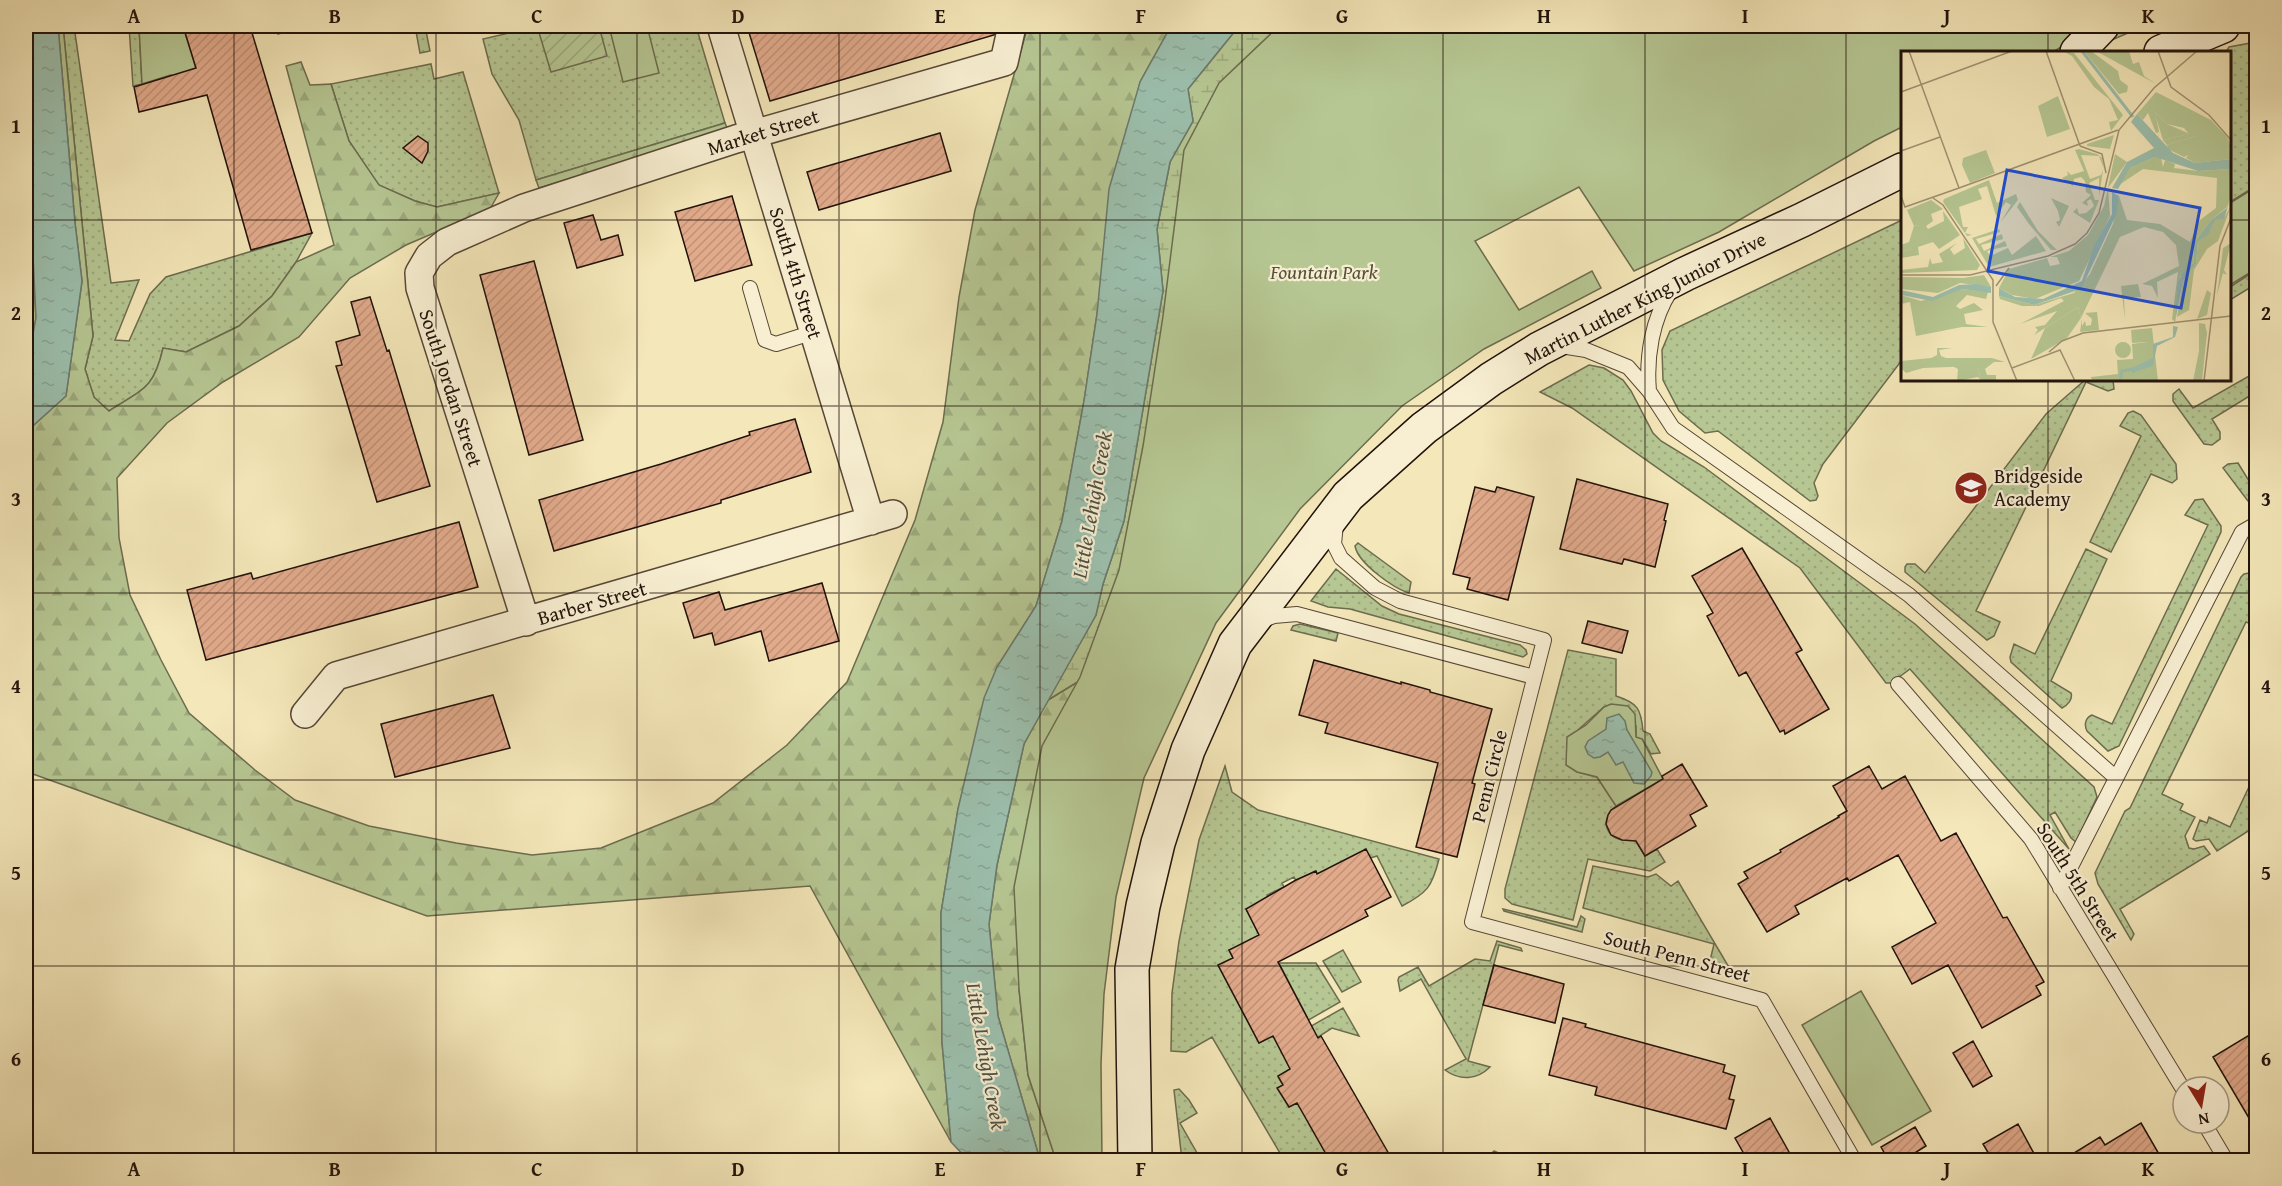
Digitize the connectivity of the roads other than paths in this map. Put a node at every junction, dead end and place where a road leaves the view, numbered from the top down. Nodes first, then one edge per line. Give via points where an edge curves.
1 (721, 26) edge
2 (1012, 26) edge
3 (2102, 26) edge
4 (2223, 26) edge
5 (2078, 51) edge
6 (2164, 51) edge
7 (754, 134) junction
8 (1900, 171) edge
9 (524, 208) joint
10 (1685, 274) junction
11 (750, 288) dead end
12 (814, 333) junction
13 (1539, 349) junction
14 (1649, 392) junction
15 (1348, 496) junction
16 (882, 518) joint
17 (2256, 524) edge
18 (526, 622) junction
19 (1235, 644) junction
20 (1534, 677) junction
21 (1898, 684) dead end
22 (305, 714) dead end
23 (2115, 777) junction
24 (2060, 888) junction
25 (1472, 922) joint
26 (2174, 1075) edge
27 (2211, 1135) edge
28 (1135, 1161) edge
29 (1854, 1161) edge
30 (2226, 1161) edge

1 - 7 street, South 4th Street
2 - 7 street, Market Street via 1004,62
3 - 5 main road
4 - 6 main road
7 - 9 street, Market Street
7 - 12 street, South 4th Street
8 - 10 main road, Martin Luther King Junior Drive
9 - 18 street, South Jordan Street via 447,242 429,255 419,273 420,288
10 - 13 main road, Martin Luther King Junior Drive
10 - 14 lane via 1659,311 1647,370
11 - 12 lane via 765,340 776,344
12 - 16 street, South 4th Street
13 - 14 lane via 1564,346 1618,362 1628,367
13 - 15 main road, Martin Luther King Junior Drive via 1424,428
14 - 23 lane via 1672,428 1909,595
15 - 19 main road, Martin Luther King Junior Drive
15 - 20 lane, Penn Circle via 1335,526 1334,544 1341,558 1375,588 1400,601 1544,640
16 - 18 street, Barber Street
17 - 23 lane via 2242,532
18 - 22 street, Barber Street via 336,676
19 - 20 lane via 1257,623 1274,616 1297,614
19 - 28 main road, Martin Luther King Junior Drive via 1188,750 1158,843 1143,906 1132,969
20 - 25 lane, Penn Circle
21 - 24 lane, South 5th Street via 2031,839
23 - 24 lane
24 - 26 lane, South 5th Street
25 - 29 lane, South Penn Street via 1762,1000
27 - 30 lane

